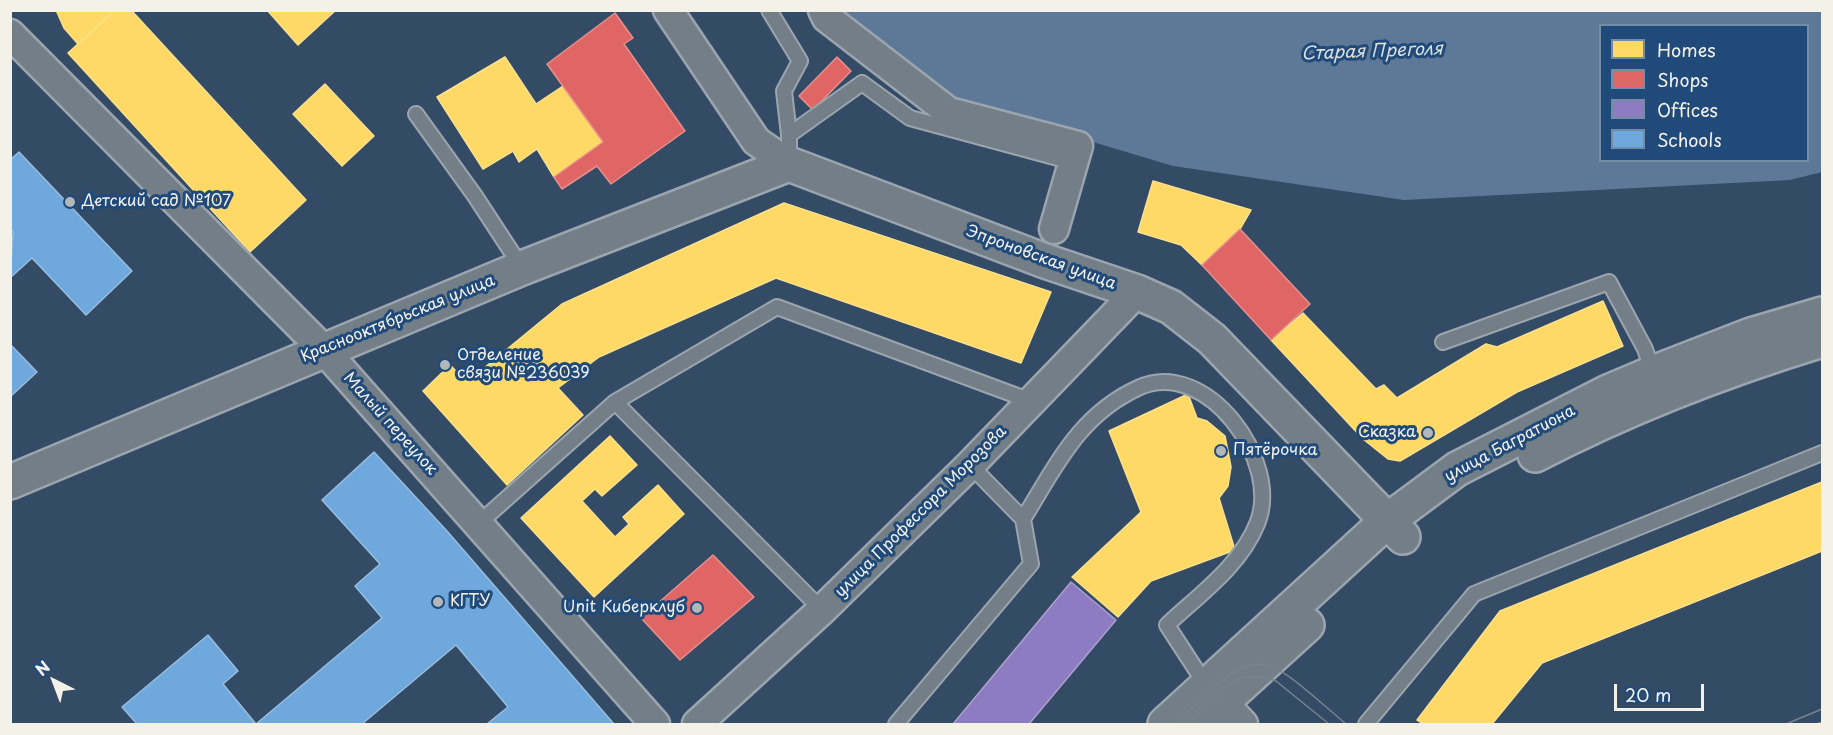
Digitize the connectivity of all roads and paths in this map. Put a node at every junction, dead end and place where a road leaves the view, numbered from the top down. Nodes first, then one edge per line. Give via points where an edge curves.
1 (668, 10) edge
2 (769, 10) edge
3 (823, 10) edge
4 (10, 33) edge
5 (416, 114) dead end
6 (789, 149) junction
7 (1058, 158) dead end
8 (1054, 229) dead end
9 (522, 268) junction
10 (1137, 292) junction
11 (1822, 314) edge
12 (1822, 340) edge
13 (1443, 342) dead end
14 (323, 349) junction
15 (1653, 373) junction
16 (1031, 401) junction
17 (615, 402) junction
18 (1822, 453) edge
19 (970, 465) junction
20 (10, 482) edge
21 (1023, 519) junction
22 (478, 524) junction
23 (1395, 529) junction
24 (822, 610) junction
25 (1217, 709) edge
26 (655, 724) edge
27 (697, 724) edge
28 (896, 724) edge
29 (1165, 724) edge
30 (1366, 724) edge

1 - 6 street, Эпроновская улица via 756,141
2 - 6 lane via 800,61 784,91
3 - 8 street, Эпроновская улица via 827,18 949,112 1078,146
4 - 14 street, Малый переулок
5 - 9 lane
6 - 7 lane via 862,83 910,118
6 - 9 street, Краснооктябрьская улица
6 - 10 street, Эпроновская улица via 1046,261
9 - 14 street, Краснооктябрьская улица
10 - 16 street, улица Профессора Морозова
10 - 23 street, Эпроновская улица via 1172,307 1212,339
11 - 15 street, улица Багратиона via 1751,335
12 - 23 street, улица Багратиона via 1736,368 1559,442
13 - 15 lane via 1610,282 1645,349
14 - 20 street, Краснооктябрьская улица
14 - 22 street, Малый переулок
15 - 23 street, улица Багратиона via 1457,469
16 - 17 lane via 777,307
16 - 19 street, улица Профессора Морозова
17 - 22 lane
17 - 24 lane
18 - 30 lane via 1474,594
19 - 21 lane
19 - 24 street, улица Профессора Морозова
21 - 25 lane via 1075,434 1106,405 1140,386 1164,382 1186,384 1215,402 1231,418 1256,459 1262,486 1259,521 1230,567 1167,625
21 - 28 lane via 1031,564
22 - 26 street, Малый переулок
23 - 25 street, улица Багратиона via 1252,678
24 - 27 street, улица Профессора Морозова
25 - 29 street, улица Багратиона

